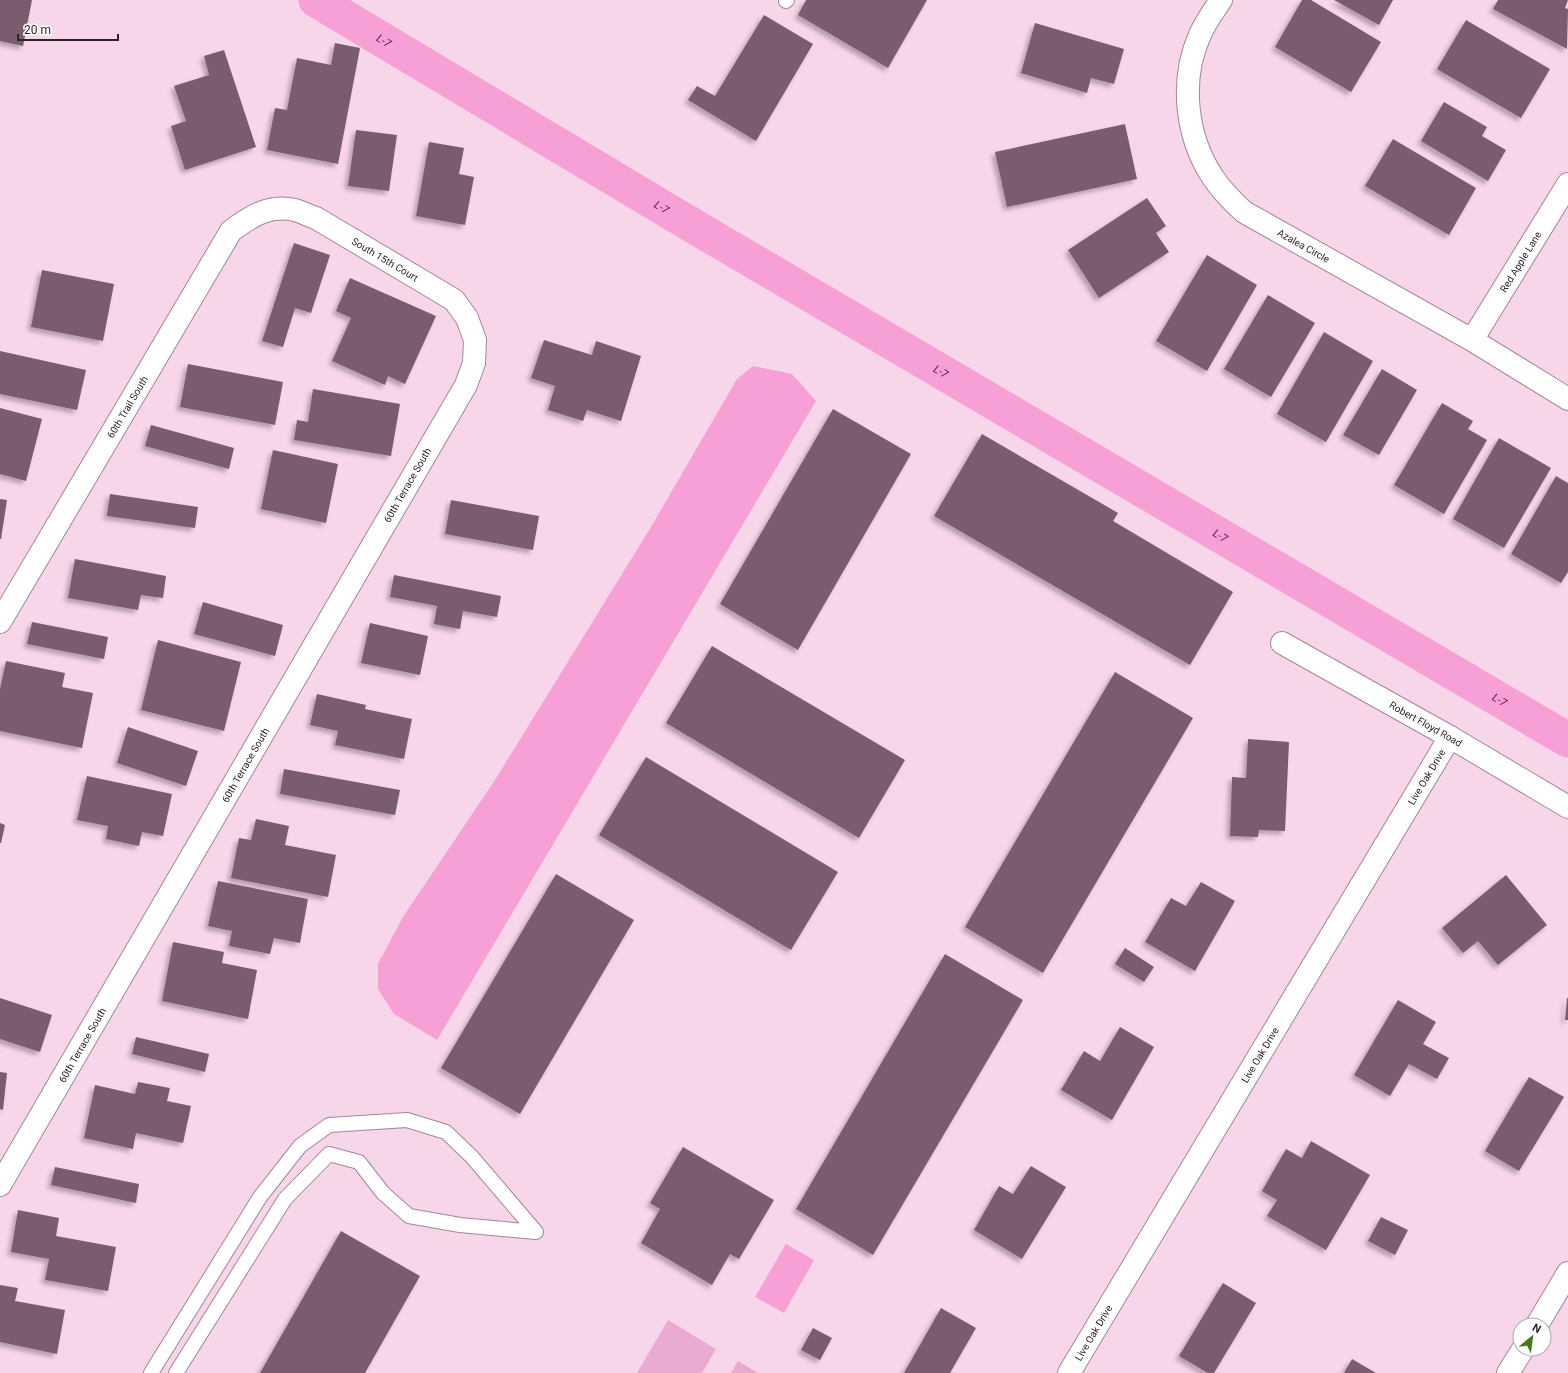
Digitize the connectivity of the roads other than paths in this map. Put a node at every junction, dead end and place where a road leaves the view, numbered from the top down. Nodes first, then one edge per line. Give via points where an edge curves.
1 (1221, 0) edge
2 (1568, 184) edge
3 (272, 209) joint
4 (475, 340) joint
5 (1472, 340) junction
6 (1568, 399) edge
7 (0, 622) edge
8 (1282, 643) dead end
9 (1450, 737) junction
10 (1568, 807) edge
11 (0, 1185) edge
12 (1568, 1273) edge
13 (1542, 1317) edge
14 (1518, 1357) edge
15 (151, 1373) edge
16 (176, 1373) edge
17 (1069, 1373) edge
18 (1508, 1373) edge

1 - 5 street, Azalea Circle via 1199,36 1188,84 1188,108 1193,132 1200,155 1212,176 1244,212
2 - 5 street, Red Apple Lane
3 - 4 street, South 15th Court via 295,210 316,218 454,300 467,318
3 - 7 street, 60th Trail South via 250,217 231,231
4 - 11 street, 60th Terrace South via 474,363 466,385
5 - 6 street, Azalea Circle
8 - 9 street, Robert Floyd Road
9 - 10 street, Robert Floyd Road
9 - 17 street, Live Oak Drive
12 - 13 street
14 - 18 street
15 - 16 lane via 260,1197 300,1146 329,1126 407,1120 446,1132 472,1157 536,1232 460,1225 409,1216 383,1193 359,1162 329,1154 285,1199

